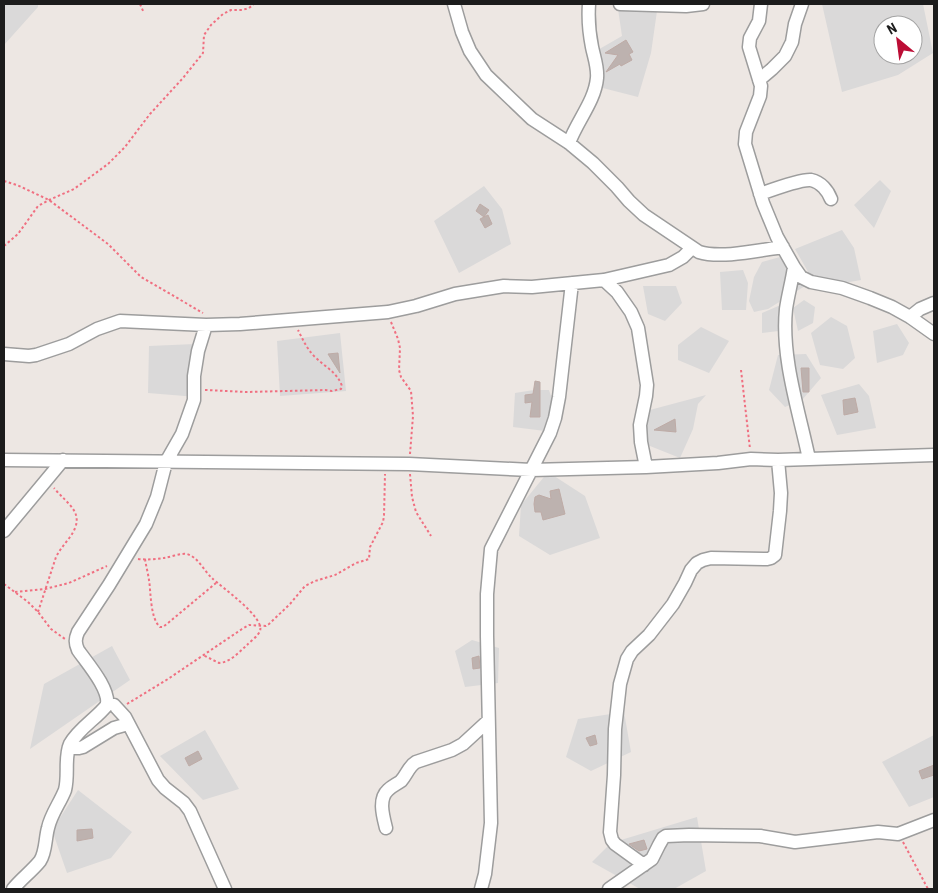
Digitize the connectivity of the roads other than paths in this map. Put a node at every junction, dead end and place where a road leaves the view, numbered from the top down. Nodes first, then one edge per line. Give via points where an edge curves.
1 (454, 4) edge
2 (589, 4) edge
3 (620, 4) edge
4 (703, 4) edge
5 (761, 4) edge
6 (802, 4) edge
7 (759, 80) junction
8 (569, 143) junction
9 (760, 194) junction
10 (831, 199) dead end
11 (783, 247) junction
12 (692, 248) junction
13 (794, 267) junction
14 (604, 280) junction
15 (572, 283) junction
16 (934, 303) edge
17 (910, 317) junction
18 (206, 320) junction
19 (934, 334) edge
20 (4, 354) edge
21 (934, 455) edge
22 (809, 459) junction
23 (4, 460) edge
24 (63, 460) junction
25 (778, 460) junction
26 (166, 462) junction
27 (646, 467) junction
28 (531, 470) junction
29 (4, 532) edge
30 (107, 703) junction
31 (488, 721) junction
32 (128, 724) junction
33 (69, 748) junction
34 (934, 820) edge
35 (386, 828) dead end
36 (644, 865) junction
37 (13, 889) edge
38 (225, 889) edge
39 (481, 889) edge
40 (609, 889) edge

1 - 8 street via 470,51 486,75 532,119
2 - 8 street via 588,20 597,78 592,98
3 - 4 street
5 - 7 street via 759,21 748,47
6 - 7 street via 785,56
7 - 9 street via 760,96 746,132 745,144
8 - 12 street via 594,163 644,214
9 - 10 street via 811,180 824,187
9 - 11 street
11 - 12 street via 707,255
11 - 13 street
12 - 14 street via 670,265
13 - 17 street via 801,277 858,293
13 - 22 street via 786,309 786,340
14 - 15 street
14 - 27 street via 617,292 638,328 647,385 640,425
15 - 18 street via 504,286 455,294 388,312 240,324
15 - 28 street via 555,418
16 - 17 street
17 - 19 street
18 - 20 street via 120,321 36,355
18 - 26 street via 194,376 194,400 182,434
21 - 22 street
22 - 25 street
23 - 24 street
24 - 26 street
24 - 29 street
25 - 27 street
25 - 36 street via 781,493 775,555 767,559 711,558 697,563 673,604 627,659 620,684 615,729 610,832 615,844
26 - 28 street via 409,464
26 - 30 street via 146,524 75,639 78,650 104,689
27 - 28 street
28 - 31 street via 491,549 487,594
30 - 32 street via 114,705
30 - 33 street via 74,738
31 - 35 street via 464,744 416,762 401,781 389,789 382,798
31 - 39 street via 491,823
32 - 33 street via 114,728 83,747
32 - 38 street via 158,780 190,811
33 - 37 street via 65,789 51,816 43,854
34 - 36 street via 898,834 878,832 795,842 760,836 666,836 652,859
36 - 40 street

